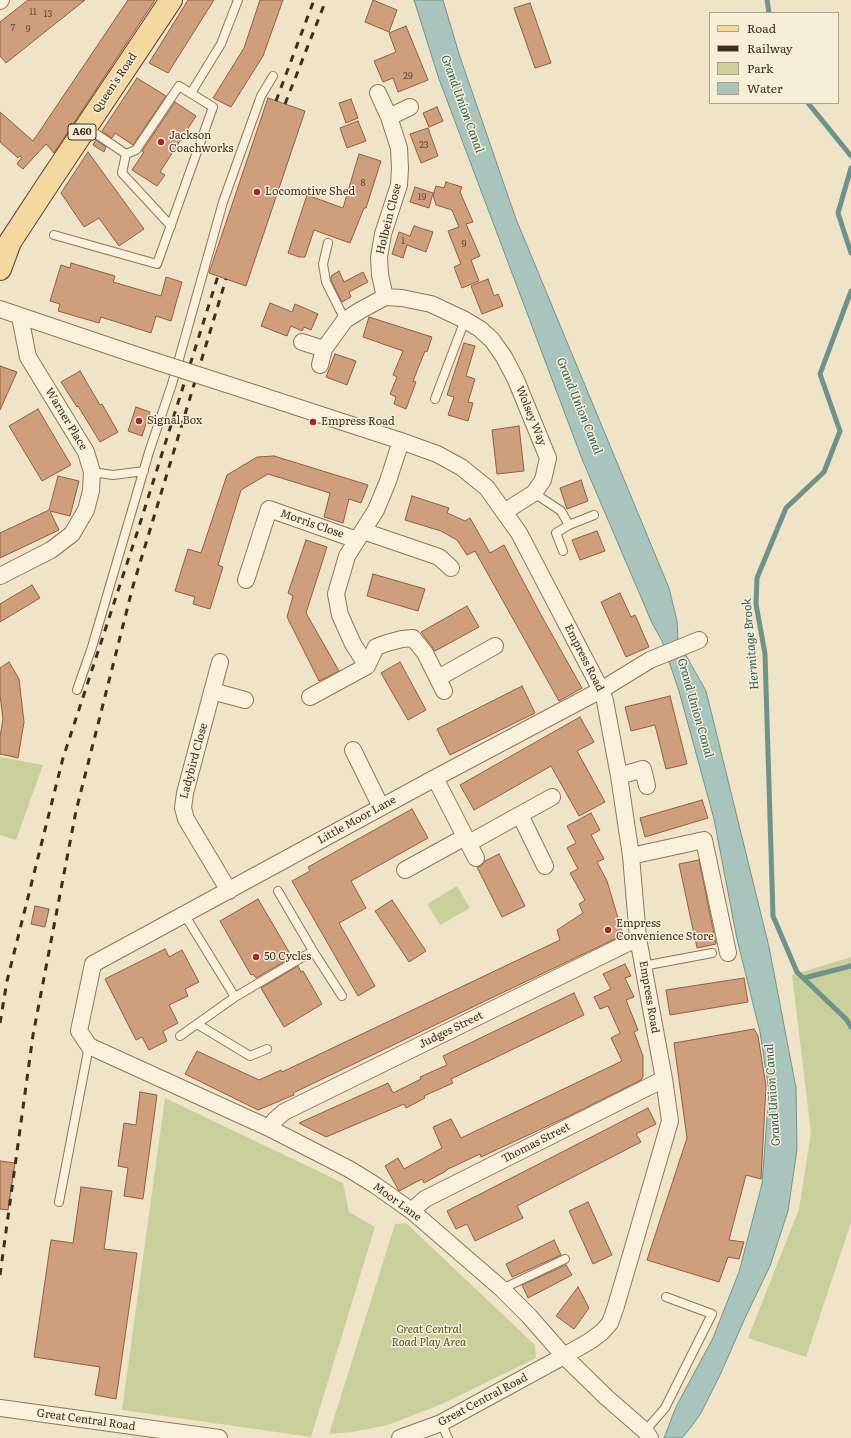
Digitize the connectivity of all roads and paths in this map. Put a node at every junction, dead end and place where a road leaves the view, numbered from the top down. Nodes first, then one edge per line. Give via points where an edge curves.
1 (171, 0) edge
2 (238, 0) edge
3 (273, 76) dead end
4 (191, 93) junction
5 (378, 93) dead end
6 (410, 107) dead end
7 (389, 117) junction
8 (85, 127) junction
9 (126, 154) junction
10 (171, 226) junction
11 (54, 235) dead end
12 (5, 240) edge
13 (328, 243) dead end
14 (0, 269) edge
15 (385, 297) junction
16 (0, 309) edge
17 (20, 317) junction
18 (345, 320) junction
19 (465, 320) junction
20 (302, 342) dead end
21 (324, 349) junction
22 (320, 365) dead end
23 (435, 399) dead end
24 (401, 441) junction
25 (144, 471) junction
26 (92, 472) junction
27 (534, 493) junction
28 (504, 512) junction
29 (594, 515) dead end
30 (569, 525) junction
31 (360, 535) junction
32 (562, 551) dead end
33 (451, 568) dead end
34 (0, 576) edge
35 (246, 580) dead end
36 (699, 640) dead end
37 (495, 646) dead end
38 (220, 662) dead end
39 (367, 666) junction
40 (77, 690) dead end
41 (601, 690) junction
42 (212, 691) junction
43 (310, 697) dead end
44 (245, 700) dead end
45 (353, 750) dead end
46 (619, 776) junction
47 (435, 778) junction
48 (647, 786) dead end
49 (552, 797) dead end
50 (381, 807) junction
51 (520, 815) junction
52 (467, 840) junction
53 (631, 856) junction
54 (476, 858) dead end
55 (545, 866) dead end
56 (405, 870) dead end
57 (229, 891) junction
58 (278, 891) dead end
59 (184, 914) junction
60 (638, 938) junction
61 (313, 951) junction
62 (712, 953) dead end
63 (728, 953) dead end
64 (643, 966) junction
65 (342, 996) dead end
66 (235, 997) junction
67 (197, 1024) junction
68 (180, 1036) dead end
69 (89, 1046) junction
70 (267, 1049) dead end
71 (664, 1079) junction
72 (270, 1128) junction
73 (59, 1202) dead end
74 (413, 1212) junction
75 (565, 1259) dead end
76 (502, 1290) junction
77 (666, 1297) dead end
78 (564, 1356) junction
79 (0, 1408) edge
80 (441, 1423) junction
81 (647, 1434) edge
82 (199, 1437) edge
83 (219, 1438) edge
84 (400, 1438) edge
85 (448, 1438) edge

1 - 8 main road, Queen's Road / A60
2 - 4 lane via 221,44
3 - 25 lane via 261,96 223,202 172,384
4 - 9 lane via 179,86 136,150
4 - 10 lane via 213,107
5 - 7 street, Holbein Close
6 - 7 street
7 - 15 street, Holbein Close via 399,148 400,168 399,186 383,234 379,257
8 - 9 lane
8 - 12 main road, Queen's Road / A60
9 - 10 lane via 122,173
10 - 11 lane via 157,264
12 - 14 main road, Queen's Road / A60
13 - 18 lane via 323,264 326,282
15 - 18 street
15 - 19 street, Wolsey Way via 431,304
16 - 17 street, Empress Road
17 - 24 street, Empress Road, bridge
17 - 26 street, Warner Place via 28,356 86,452
18 - 21 street
19 - 23 lane
19 - 27 street, Wolsey Way via 492,340 504,357 540,437 548,458 543,480
20 - 21 street
21 - 22 street
24 - 28 street, Empress Road via 461,467 487,488
24 - 31 street, Morris Close via 376,510
25 - 26 lane via 112,475
25 - 40 lane
26 - 34 street, Warner Place via 86,510 72,534 51,550
27 - 28 street, Wolsey Way
27 - 30 lane via 561,511
28 - 41 street, Empress Road via 519,533
29 - 30 lane
30 - 32 lane via 556,533
31 - 33 street, Morris Close via 439,557
31 - 35 street, Morris Close via 269,509
31 - 39 street, Morris Close via 348,556 336,594 340,615 353,644
36 - 41 street, Little Moor Lane via 650,660
37 - 39 street via 441,685 425,653 413,638 376,647
38 - 42 street, Ladybird Close
39 - 43 street
41 - 46 street, Empress Road
41 - 47 street, Little Moor Lane
42 - 44 street
42 - 57 street, Ladybird Close via 183,808 186,819
45 - 50 street
46 - 48 street via 642,769
46 - 53 street, Empress Road
47 - 50 street, Little Moor Lane
47 - 52 street
49 - 51 street
50 - 57 street, Little Moor Lane
51 - 52 street
51 - 55 street
52 - 54 street
52 - 56 street
53 - 60 street, Empress Road
53 - 63 street via 704,840
57 - 59 street, Little Moor Lane
58 - 61 lane
59 - 66 lane
59 - 69 street, Little Moor Lane via 92,964 79,1031
60 - 64 street, Empress Road
60 - 72 street, Judges Street via 284,1112
61 - 65 lane
61 - 66 lane
62 - 64 lane
64 - 71 street, Empress Road
66 - 67 lane
67 - 68 lane
67 - 70 lane via 250,1056
69 - 72 street, Moor Lane
69 - 73 lane
71 - 74 street, Thomas Street via 425,1199
71 - 78 street, Empress Road via 670,1121 610,1323 590,1341
72 - 74 street, Moor Lane via 349,1169
74 - 76 street, Moor Lane
75 - 76 lane
76 - 78 street, Moor Lane
77 - 81 lane via 712,1314 665,1408
78 - 80 street, Great Central Road
78 - 81 street, Moor Lane
79 - 82 street, Great Central Road
80 - 84 street, Great Central Road
80 - 85 lane
82 - 83 street, Great Central Road

